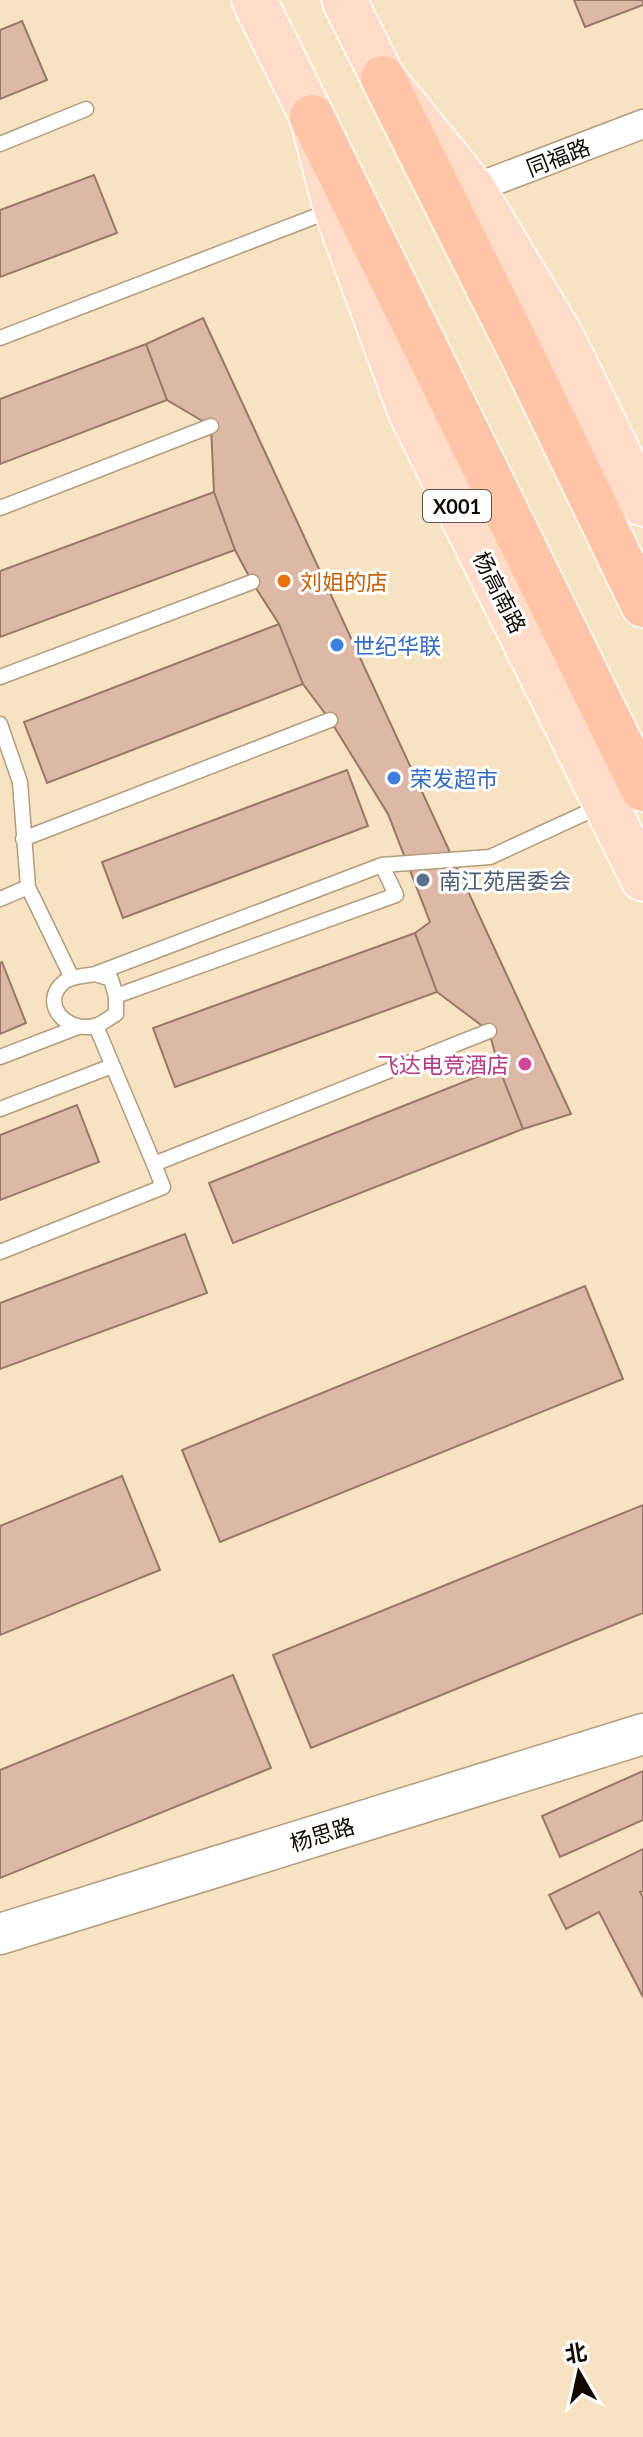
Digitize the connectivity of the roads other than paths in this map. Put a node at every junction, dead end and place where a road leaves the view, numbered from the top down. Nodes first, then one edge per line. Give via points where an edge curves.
1 (254, 0) edge
2 (344, 0) edge
3 (383, 78) junction
4 (86, 109) dead end
5 (312, 117) junction
6 (643, 124) edge
7 (0, 144) edge
8 (473, 189) junction
9 (336, 209) junction
10 (0, 338) edge
11 (211, 426) dead end
12 (643, 504) edge
13 (0, 508) edge
14 (252, 582) dead end
15 (643, 605) edge
16 (0, 677) edge
17 (330, 720) dead end
18 (0, 724) edge
19 (624, 796) edge
20 (23, 839) junction
21 (382, 865) junction
22 (643, 879) edge
23 (28, 887) junction
24 (0, 899) edge
25 (95, 974) junction
26 (72, 978) junction
27 (116, 996) junction
28 (96, 1026) junction
29 (78, 1027) junction
30 (489, 1031) dead end
31 (0, 1057) edge
32 (112, 1066) junction
33 (0, 1109) edge
34 (154, 1164) junction
35 (0, 1252) edge
36 (643, 1734) edge
37 (0, 1934) edge

1 - 5 main road, 杨高南路 / X001
2 - 3 main road
3 - 8 main road
3 - 15 highway
4 - 7 lane
5 - 9 main road, 杨高南路 / X001
5 - 19 highway, 杨高南路 / X001 via 449,394
6 - 8 street, 同福路
8 - 12 main road via 564,341
9 - 10 lane
9 - 19 main road, 杨高南路 / X001 via 411,413
11 - 13 lane
14 - 16 lane
17 - 20 lane
18 - 20 lane via 20,782
19 - 21 lane via 490,857
19 - 22 main road, 杨高南路 / X001
20 - 23 lane
21 - 25 lane
21 - 27 lane via 396,895
23 - 24 lane
23 - 26 lane
25 - 26 lane
25 - 27 lane via 111,979
26 - 29 lane via 55,996 56,1008 63,1020
27 - 28 lane via 116,1014
28 - 29 lane
28 - 32 lane
29 - 31 lane
30 - 34 lane
32 - 33 lane
32 - 34 lane
34 - 35 lane via 163,1187
36 - 37 street, 杨思路

